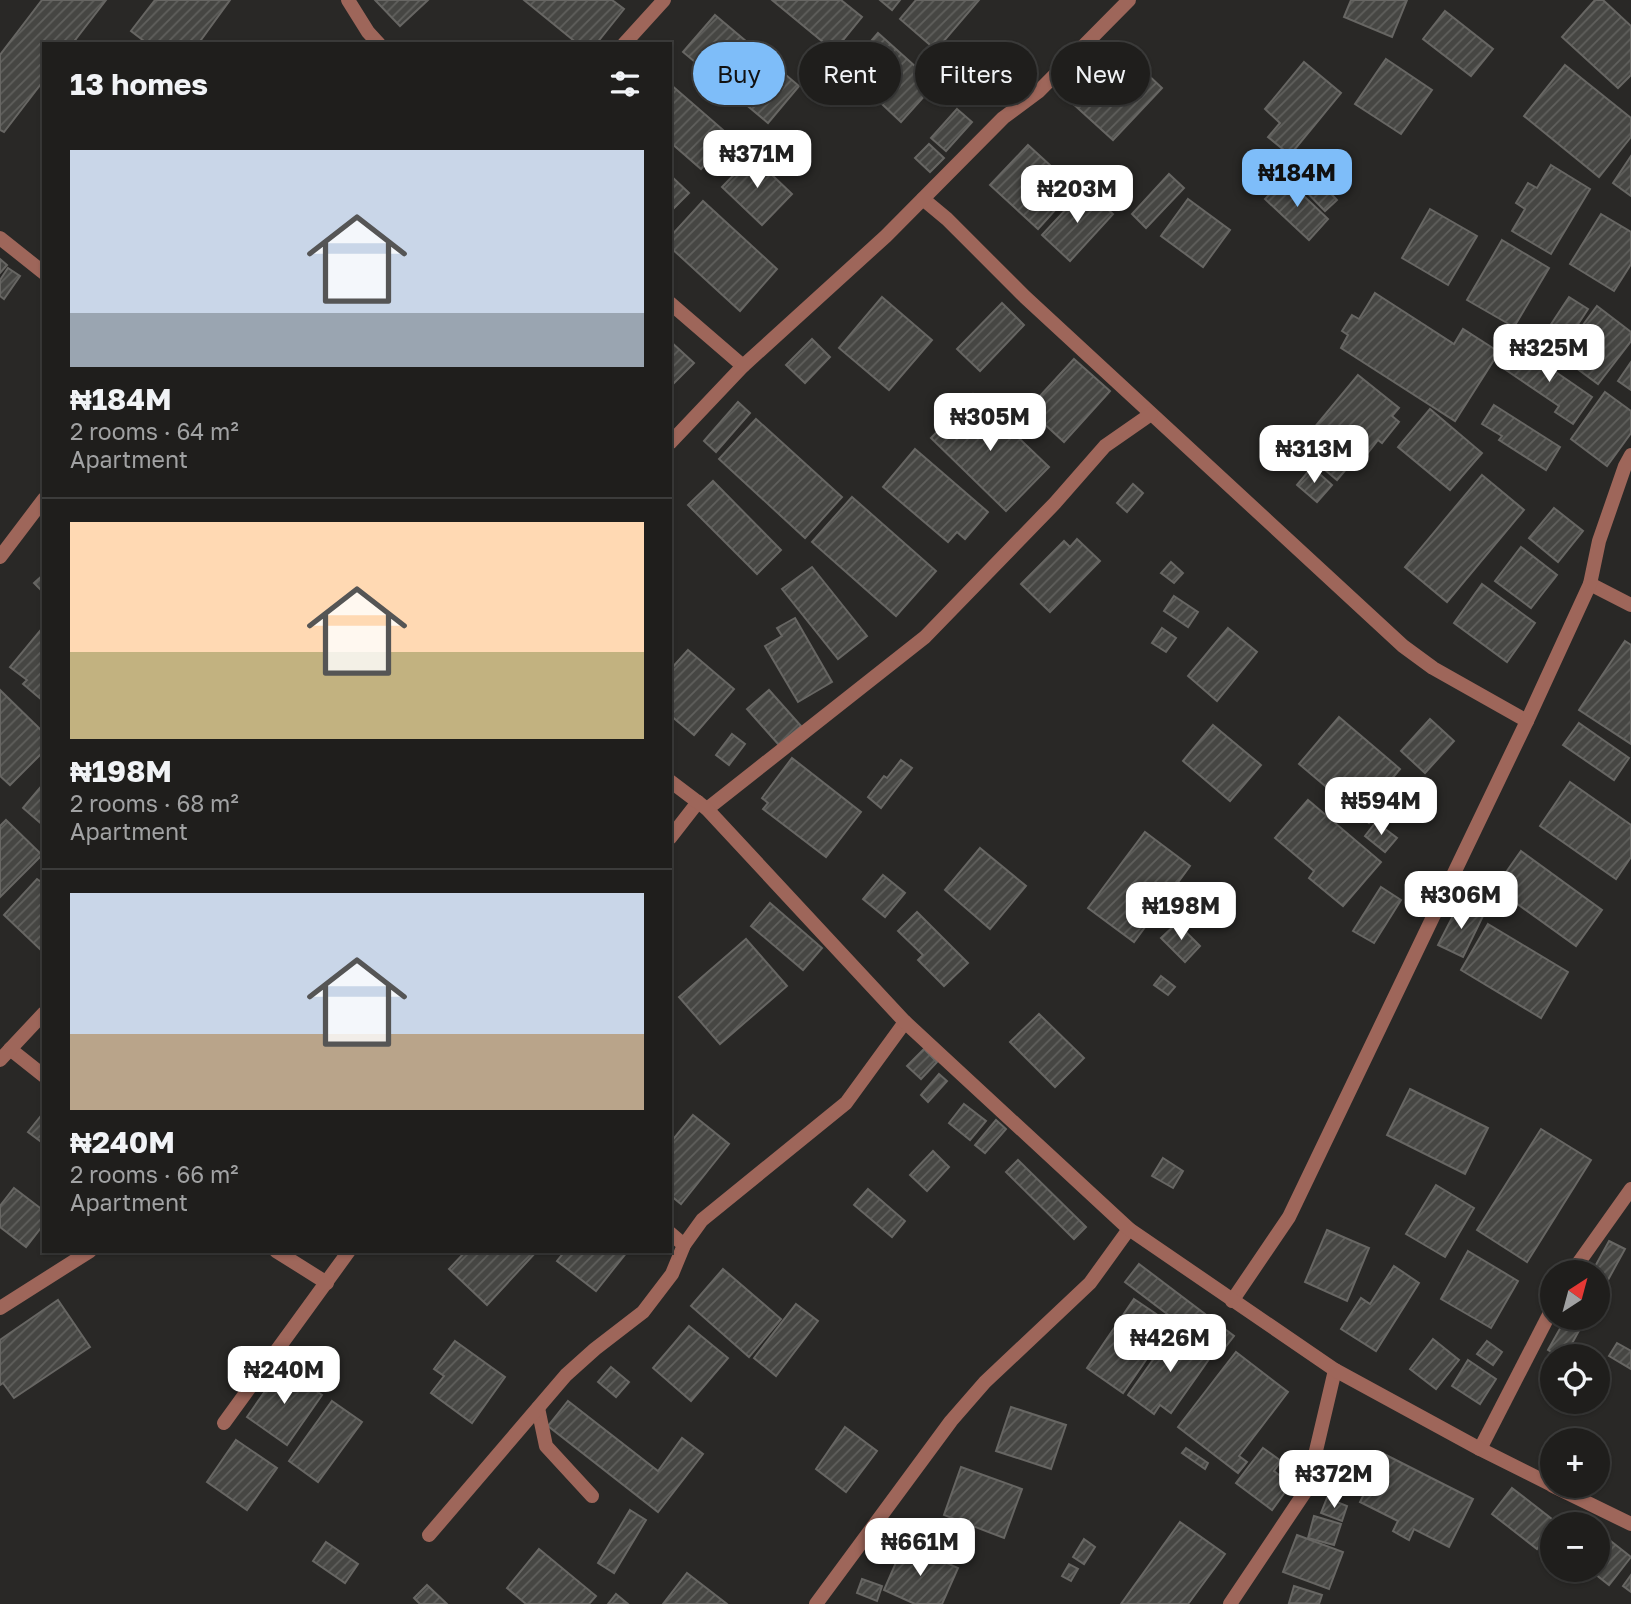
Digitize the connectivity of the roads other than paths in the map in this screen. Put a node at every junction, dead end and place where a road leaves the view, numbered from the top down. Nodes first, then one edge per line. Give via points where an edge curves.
1 (348, 0) edge
2 (664, 0) edge
3 (1129, 0) edge
4 (377, 42) edge
5 (626, 42) edge
6 (923, 199) junction
7 (0, 238) edge
8 (42, 271) edge
9 (672, 305) edge
10 (743, 366) junction
11 (1151, 414) junction
12 (672, 441) edge
13 (1631, 455) edge
14 (42, 502) edge
15 (0, 557) edge
16 (1590, 584) junction
17 (1631, 605) edge
18 (1527, 721) junction
19 (672, 782) edge
20 (702, 805) junction
21 (672, 836) edge
22 (42, 1015) edge
23 (905, 1022) junction
24 (5, 1055) edge
25 (42, 1075) edge
26 (1631, 1189) edge
27 (1129, 1229) junction
28 (672, 1235) edge
29 (684, 1245) junction
30 (87, 1253) edge
31 (279, 1253) edge
32 (348, 1253) edge
33 (1581, 1260) edge
34 (327, 1283) junction
35 (1232, 1301) junction
36 (0, 1308) edge
37 (1541, 1330) edge
38 (1335, 1370) junction
39 (538, 1408) junction
40 (224, 1423) dead end
41 (1480, 1449) junction
42 (1540, 1479) edge
43 (592, 1496) dead end
44 (1578, 1498) edge
45 (1631, 1524) edge
46 (429, 1535) dead end
47 (816, 1604) edge
48 (1230, 1604) edge

1 - 4 street
2 - 5 street
3 - 6 street
6 - 10 street
6 - 11 street
7 - 8 street
9 - 10 street
10 - 12 street
11 - 18 street via 1404,646 1433,668
11 - 20 street via 1105,446 925,637
13 - 16 street via 1598,541
14 - 15 street
16 - 17 street
16 - 18 street
18 - 35 street via 1289,1217
19 - 20 street
20 - 21 street
20 - 23 street
22 - 24 street
23 - 27 street
23 - 29 street via 846,1103 702,1220
24 - 25 street
26 - 33 street
27 - 35 street
27 - 47 street via 1090,1283 985,1382 951,1421
28 - 29 street
29 - 39 street via 672,1274 643,1312 566,1375
30 - 36 street
31 - 34 street
32 - 34 street
34 - 40 street
35 - 38 street
37 - 41 street
38 - 41 street
38 - 48 street via 1307,1489
39 - 43 street via 546,1446
39 - 46 street
41 - 42 street
44 - 45 street

